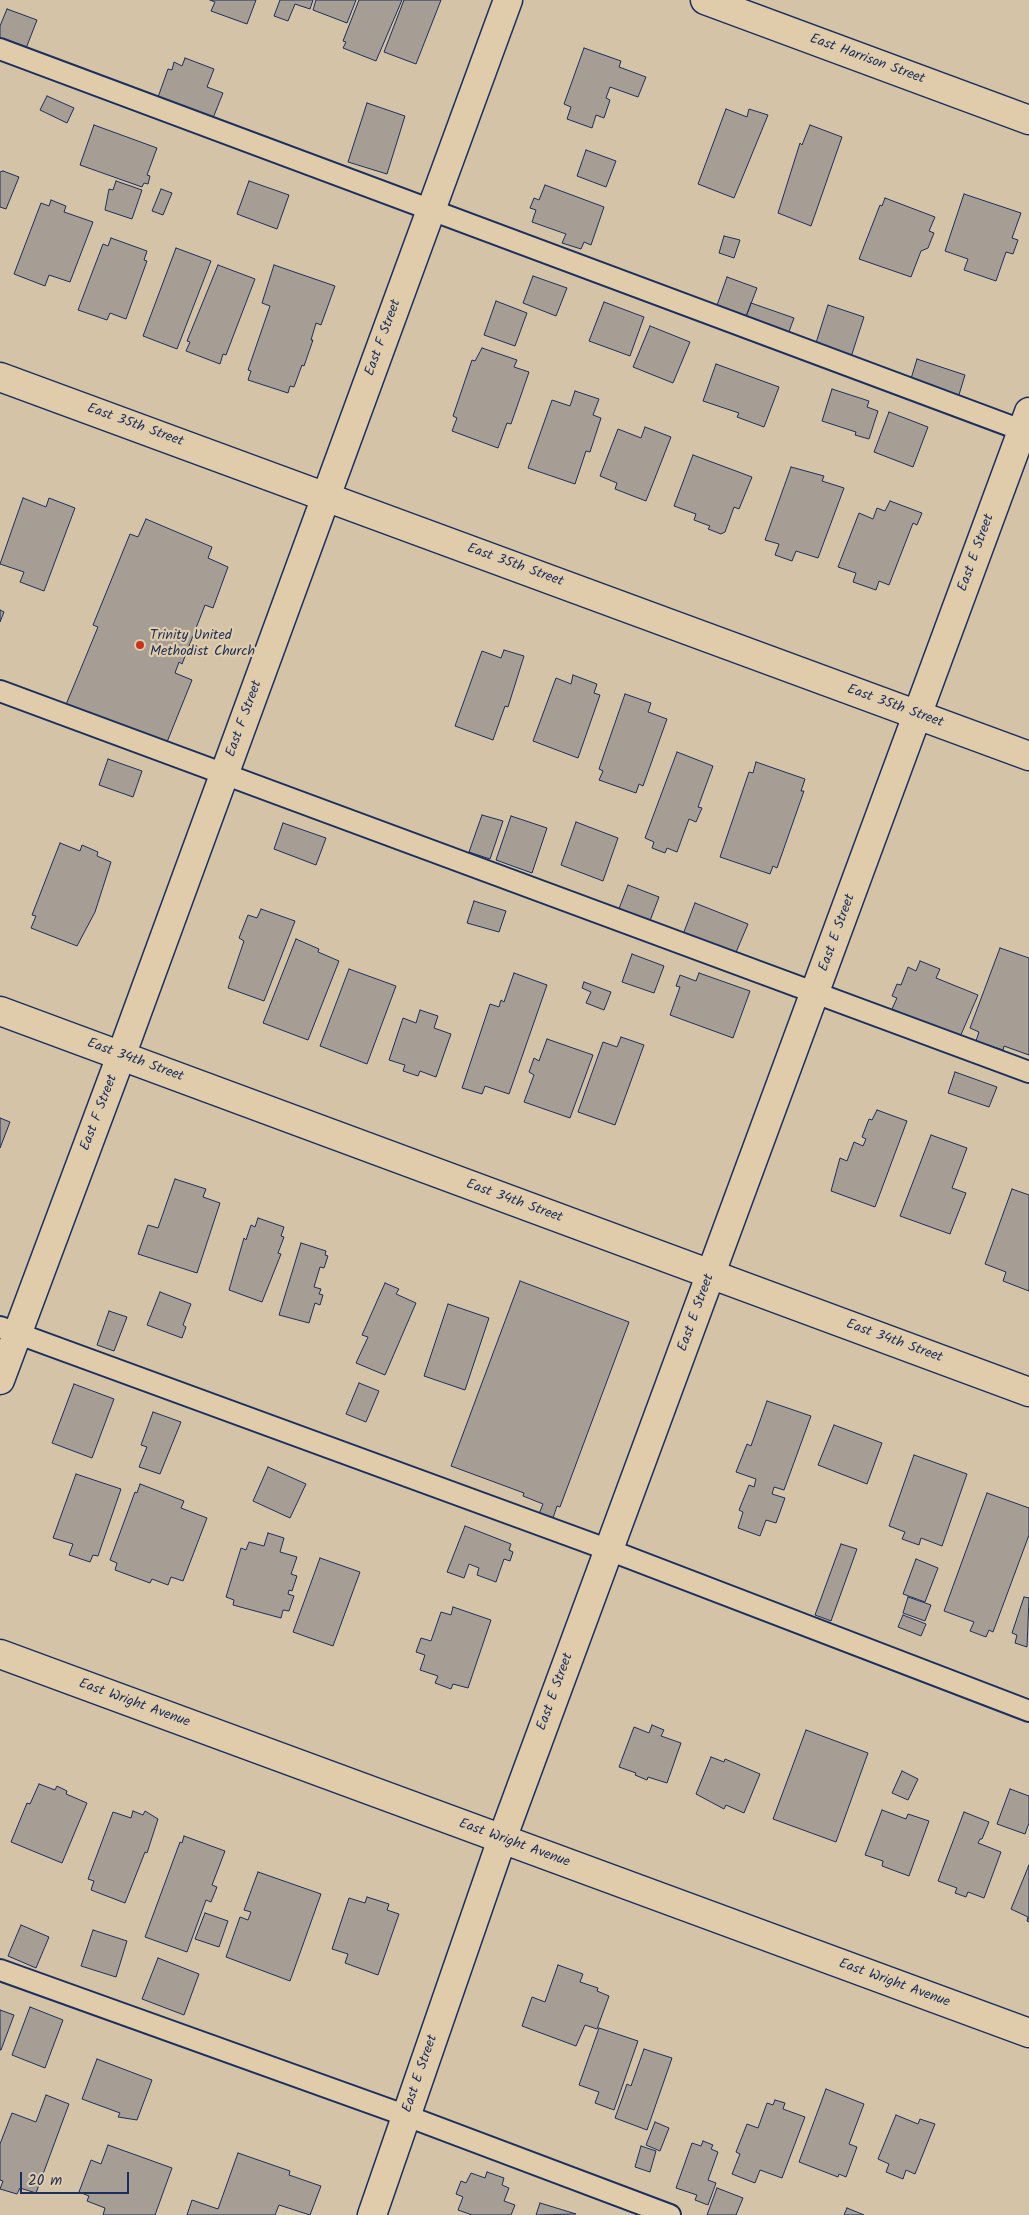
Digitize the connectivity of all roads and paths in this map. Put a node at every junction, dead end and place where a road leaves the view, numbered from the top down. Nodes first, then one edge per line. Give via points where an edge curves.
1 (508, 0) edge
2 (704, 0) edge
3 (0, 49) edge
4 (1029, 120) edge
5 (431, 210) junction
6 (0, 377) edge
7 (1027, 425) edge
8 (326, 496) junction
9 (0, 691) edge
10 (917, 715) junction
11 (1029, 756) edge
12 (224, 774) junction
13 (816, 993) junction
14 (0, 1011) edge
15 (121, 1056) junction
16 (1029, 1072) edge
17 (711, 1275) junction
18 (9, 1330) edge
19 (0, 1380) edge
20 (1029, 1392) edge
21 (609, 1550) junction
22 (0, 1654) edge
23 (1029, 1711) edge
24 (502, 1839) junction
25 (0, 1970) edge
26 (1029, 2034) edge
27 (406, 2116) junction
28 (372, 2215) edge
29 (670, 2215) edge

1 - 5 street, East F Street
2 - 4 street, East Harrison Street
3 - 5 lane
5 - 7 lane
5 - 8 street, East F Street
6 - 8 street, East 35th Street
7 - 10 street, East E Street
8 - 10 street, East 35th Street
8 - 12 street, East F Street
9 - 12 lane
10 - 11 street, East 35th Street
10 - 13 street, East E Street
12 - 13 lane
12 - 15 street, East F Street
13 - 16 lane
13 - 17 street, East E Street
14 - 15 street, East 34th Street
15 - 17 street, East 34th Street
15 - 18 street, East F Street
17 - 20 street, East 34th Street
17 - 21 street, East E Street
18 - 19 street, East F Street
18 - 21 lane
21 - 23 lane
21 - 24 street, East E Street
22 - 24 street, East Wright Avenue
24 - 26 street, East Wright Avenue
24 - 27 street, East E Street
25 - 27 lane
27 - 28 street, East E Street
27 - 29 lane

